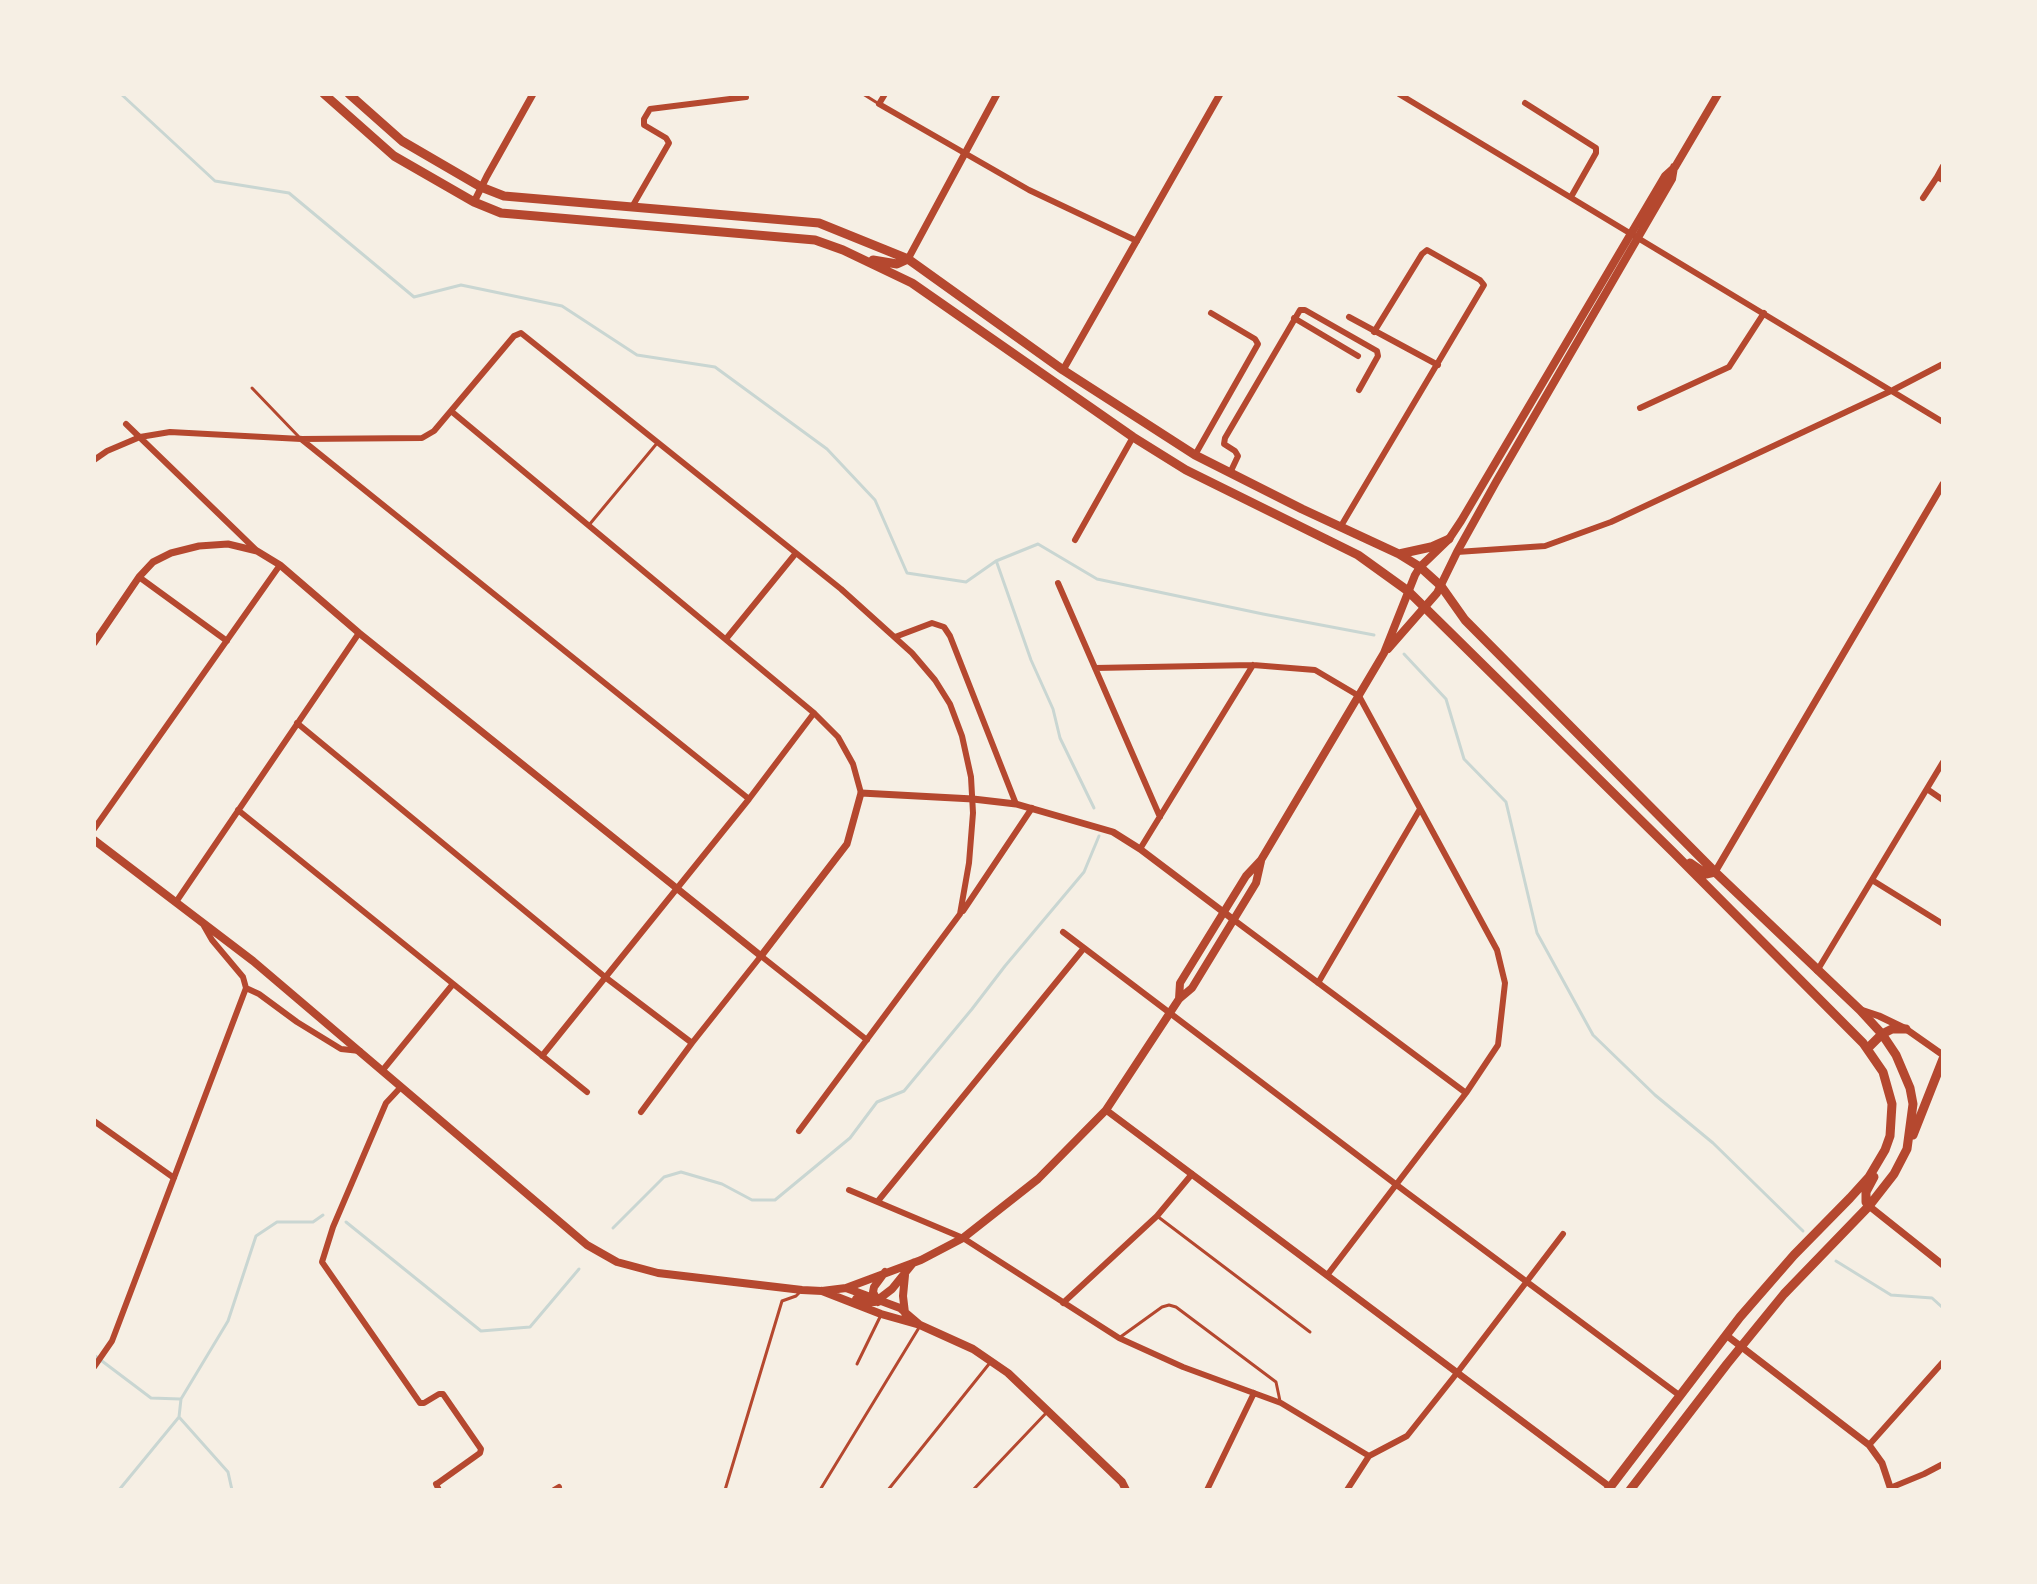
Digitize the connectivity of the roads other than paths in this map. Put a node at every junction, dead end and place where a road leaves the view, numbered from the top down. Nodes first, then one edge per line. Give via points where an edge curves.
1 (324, 94) edge
2 (349, 94) edge
3 (533, 94) edge
4 (863, 94) edge
5 (885, 94) edge
6 (997, 94) edge
7 (1220, 94) edge
8 (1399, 94) edge
9 (1718, 94) edge
10 (746, 97) dead end
11 (1525, 103) dead end
12 (879, 104) junction
13 (964, 154) junction
14 (1943, 166) edge
15 (1940, 178) edge
16 (481, 187) junction
17 (1571, 197) junction
18 (1923, 198) dead end
19 (474, 202) junction
20 (632, 207) junction
21 (1634, 235) junction
22 (1137, 241) junction
23 (843, 250) junction
24 (908, 259) junction
25 (1211, 313) dead end
26 (1764, 313) junction
27 (1349, 317) dead end
28 (1294, 318) junction
29 (1374, 332) junction
30 (1358, 356) dead end
31 (1943, 364) edge
32 (1438, 365) junction
33 (1063, 370) junction
34 (252, 388) dead end
35 (1359, 390) dead end
36 (1893, 390) junction
37 (1640, 408) dead end
38 (451, 411) junction
39 (1943, 422) edge
40 (126, 424) dead end
41 (140, 437) junction
42 (1133, 437) junction
43 (301, 439) junction
44 (658, 442) junction
45 (1195, 455) junction
46 (94, 460) edge
47 (1230, 473) junction
48 (1943, 484) edge
49 (589, 525) junction
50 (1341, 526) junction
51 (1449, 539) junction
52 (1075, 540) dead end
53 (257, 551) junction
54 (1457, 552) junction
55 (796, 553) junction
56 (1399, 554) junction
57 (280, 565) junction
58 (1420, 567) junction
59 (139, 577) junction
60 (1058, 583) dead end
61 (1441, 586) junction
62 (1408, 591) junction
63 (1425, 608) junction
64 (359, 633) junction
65 (895, 637) junction
66 (726, 639) junction
67 (227, 641) junction
68 (94, 643) edge
69 (1384, 653) junction
70 (1253, 665) junction
71 (1095, 668) junction
72 (1359, 696) junction
73 (814, 713) junction
74 (297, 723) junction
75 (1943, 762) edge
76 (1927, 789) junction
77 (861, 793) junction
78 (749, 799) junction
79 (973, 799) junction
80 (1943, 800) edge
81 (1016, 804) junction
82 (1032, 808) junction
83 (1420, 809) junction
84 (238, 810) junction
85 (1160, 817) junction
86 (94, 829) edge
87 (94, 840) edge
88 (1140, 849) junction
89 (1674, 853) junction
90 (1261, 860) junction
91 (1715, 872) junction
92 (1872, 880) junction
93 (676, 888) junction
94 (176, 902) junction
95 (1224, 913) junction
96 (960, 914) junction
97 (1234, 920) junction
98 (202, 923) junction
99 (1943, 924) edge
100 (1063, 932) dead end
101 (1084, 948) junction
102 (761, 956) junction
103 (1817, 971) junction
104 (605, 977) junction
105 (1318, 983) junction
106 (453, 984) junction
107 (246, 988) junction
108 (1179, 999) junction
109 (1860, 1010) junction
110 (1171, 1013) junction
111 (1906, 1029) junction
112 (1882, 1034) junction
113 (867, 1040) junction
114 (692, 1043) junction
115 (1868, 1048) junction
116 (360, 1051) junction
117 (542, 1056) junction
118 (1943, 1057) edge
119 (381, 1071) junction
120 (400, 1088) junction
121 (587, 1092) dead end
122 (1466, 1093) junction
123 (1106, 1110) junction
124 (641, 1112) dead end
125 (94, 1121) edge
126 (799, 1131) dead end
127 (1907, 1149) junction
128 (1885, 1150) junction
129 (1192, 1174) junction
130 (174, 1178) junction
131 (1397, 1185) junction
132 (849, 1190) dead end
133 (878, 1201) junction
134 (1869, 1206) junction
135 (1157, 1216) junction
136 (1563, 1234) dead end
137 (963, 1238) junction
138 (914, 1263) junction
139 (1943, 1265) edge
140 (886, 1272) junction
141 (905, 1274) junction
142 (1328, 1274) junction
143 (1527, 1282) junction
144 (846, 1288) junction
145 (802, 1290) junction
146 (822, 1291) junction
147 (842, 1299) junction
148 (877, 1299) junction
149 (1063, 1303) junction
150 (881, 1314) junction
151 (905, 1317) junction
152 (920, 1325) junction
153 (1310, 1332) dead end
154 (1726, 1335) junction
155 (1119, 1338) junction
156 (1741, 1346) junction
157 (992, 1361) junction
158 (1943, 1362) edge
159 (857, 1364) dead end
160 (94, 1367) edge
161 (1457, 1373) junction
162 (1254, 1393) junction
163 (1679, 1395) junction
164 (1281, 1403) junction
165 (1048, 1411) junction
166 (1869, 1445) junction
167 (1369, 1456) junction
168 (1943, 1464) edge
169 (1609, 1488) edge
170 (1349, 1489) edge
171 (1890, 1489) edge
172 (439, 1490) edge
173 (725, 1490) edge
174 (820, 1490) edge
175 (888, 1490) edge
176 (973, 1490) edge
177 (1126, 1490) edge
178 (1207, 1490) edge
179 (1630, 1490) edge

1 - 19 main road via 394,156
2 - 16 main road via 402,141
3 - 16 street
4 - 12 lane
5 - 12 street
6 - 13 street
7 - 22 street
8 - 17 street
9 - 21 main road
10 - 20 street via 650,109 644,125 669,143
11 - 17 street via 1596,148
12 - 13 street
13 - 22 street
13 - 24 street
14 - 15 street
15 - 18 street
16 - 19 street
16 - 20 main road via 504,196
17 - 21 street
19 - 23 main road via 501,213 815,240
20 - 24 main road via 819,223
21 - 26 street
21 - 51 main road
21 - 54 main road
22 - 33 street
23 - 24 main road via 884,263
23 - 42 main road via 912,283
24 - 33 main road
25 - 45 street via 1258,344
26 - 36 street
26 - 37 street via 1729,367
27 - 29 street
28 - 30 street
28 - 35 street via 1305,310 1377,351
28 - 47 street via 1225,438 1224,444 1238,456
29 - 32 street
29 - 32 street via 1427,250 1484,285
31 - 36 street
32 - 50 street
33 - 45 main road
34 - 43 lane
36 - 39 street
36 - 54 street via 1611,522 1545,546
38 - 43 street via 422,438
38 - 44 street via 519,333
38 - 49 street
40 - 41 street
41 - 43 street via 170,432
41 - 46 street
41 - 53 street
42 - 52 street
42 - 62 main road via 1186,470 1358,555
43 - 78 street
44 - 49 lane
44 - 55 street
45 - 47 main road
47 - 50 main road
48 - 91 street
49 - 66 street
50 - 56 main road
51 - 56 main road
51 - 58 main road
53 - 57 street
53 - 59 street via 228,544 199,546 153,562
54 - 61 main road
55 - 65 street
55 - 66 street
56 - 58 main road
57 - 64 street
57 - 67 street
58 - 61 main road
58 - 62 main road
59 - 67 street
59 - 68 street
60 - 71 street
61 - 63 main road
61 - 91 main road via 1465,620
62 - 63 main road
62 - 69 main road
63 - 69 main road
63 - 89 main road
64 - 74 street
64 - 93 street
65 - 79 street via 950,704 962,736
65 - 81 street via 932,623 944,627
66 - 73 street
67 - 86 street
69 - 72 main road
70 - 71 street
70 - 72 street via 1315,670
70 - 85 street
71 - 85 street
72 - 83 street
72 - 90 main road
73 - 77 street via 838,737
73 - 78 street
74 - 84 street
74 - 104 street
75 - 76 street
76 - 80 street
76 - 92 street
77 - 79 street
77 - 102 street via 847,844
78 - 93 street
79 - 81 street
79 - 96 street via 969,870
81 - 82 street
82 - 88 street via 1113,832
82 - 96 street
83 - 105 street
83 - 122 street via 1497,950 1505,983 1498,1045
84 - 94 street
84 - 106 street
85 - 88 street
87 - 94 main road
88 - 95 street
89 - 91 main road via 1706,874
89 - 115 main road
90 - 95 main road
90 - 97 main road via 1256,883
91 - 103 main road
92 - 99 street
92 - 103 street
93 - 102 street
93 - 104 street
94 - 98 main road
95 - 97 street
95 - 108 main road via 1180,983
96 - 113 street
97 - 105 street
97 - 108 main road via 1192,988
98 - 107 street
98 - 116 main road
100 - 101 street
101 - 110 street
101 - 133 street
102 - 113 street
102 - 114 street
103 - 109 main road
104 - 114 street
104 - 117 street
105 - 122 street
106 - 117 street
106 - 119 street
107 - 116 street via 341,1049
107 - 130 street
108 - 110 main road
109 - 111 street
109 - 112 main road
110 - 123 main road
110 - 131 street
111 - 112 main road
111 - 118 street
112 - 115 main road
112 - 127 main road via 1910,1088
113 - 126 street
114 - 124 street
115 - 128 main road via 1883,1072 1892,1104
116 - 119 main road
117 - 121 street
118 - 127 main road
119 - 120 main road
120 - 145 main road via 587,1245 617,1262 658,1273
120 - 172 street via 386,1103 322,1262 420,1403 443,1394 481,1449 436,1484
122 - 131 street
123 - 129 street
123 - 137 main road via 1038,1179
125 - 130 street
127 - 134 main road
128 - 134 main road via 1866,1192
128 - 154 main road via 1869,1177
129 - 135 street
129 - 142 street
130 - 160 street via 112,1341
131 - 142 street
131 - 143 street
132 - 133 street
133 - 137 street
134 - 139 street
134 - 156 main road
135 - 149 street
135 - 153 lane
136 - 143 street
137 - 138 main road
137 - 149 street
138 - 140 main road
138 - 141 main road
140 - 144 main road
140 - 148 main road via 874,1287
141 - 148 main road
141 - 151 main road
142 - 161 street
143 - 161 street
143 - 163 street
144 - 146 main road
144 - 148 main road
145 - 146 main road
145 - 173 lane via 782,1301
146 - 147 main road
147 - 148 main road
147 - 150 main road
148 - 151 main road
149 - 155 street
150 - 151 main road
150 - 159 lane
151 - 152 main road
152 - 157 main road
152 - 174 lane
154 - 156 street
154 - 163 main road
155 - 162 street
155 - 164 lane via 1162,1307 1176,1307 1276,1382
156 - 166 street
156 - 179 main road
157 - 165 main road
157 - 175 lane
158 - 166 street
161 - 167 street via 1407,1436
161 - 169 street
162 - 164 street
162 - 178 street
163 - 169 main road
164 - 167 street
165 - 176 lane
165 - 177 main road
166 - 171 street
167 - 170 street
168 - 171 street

